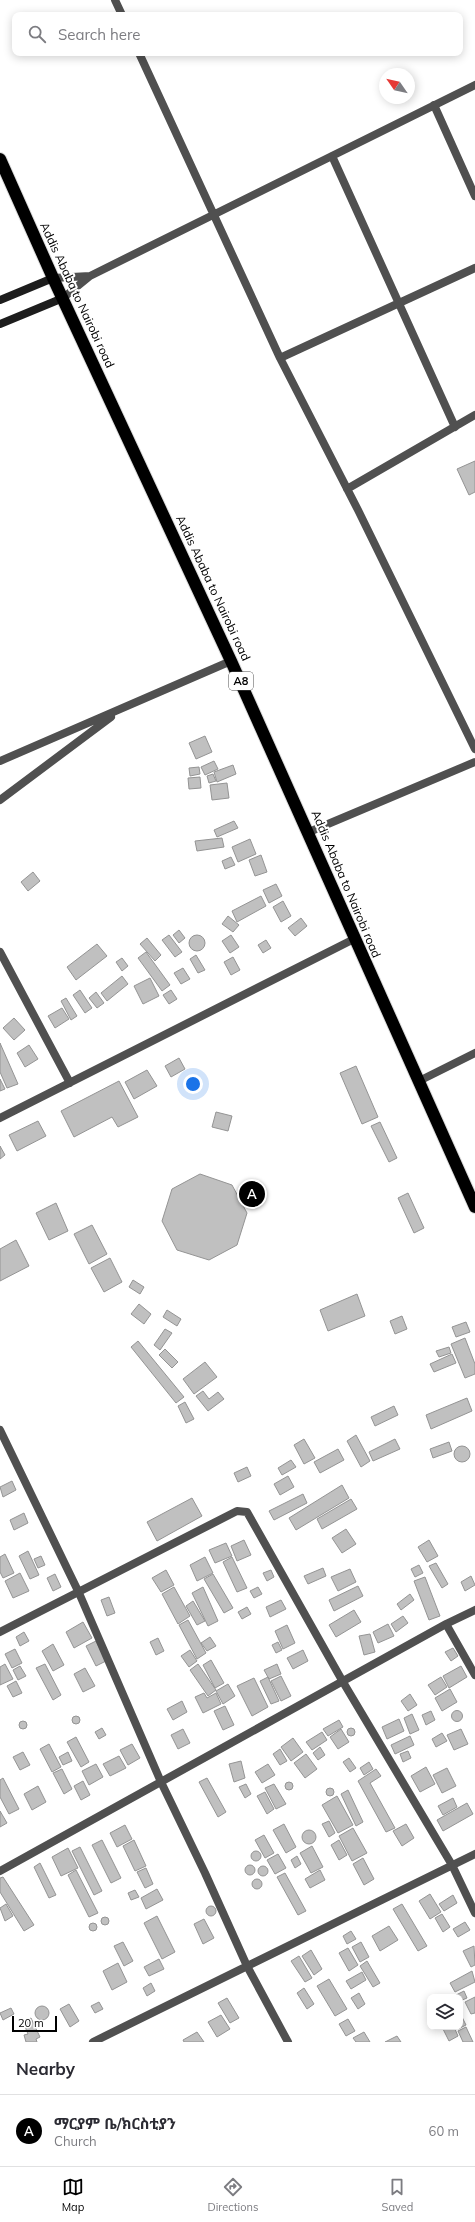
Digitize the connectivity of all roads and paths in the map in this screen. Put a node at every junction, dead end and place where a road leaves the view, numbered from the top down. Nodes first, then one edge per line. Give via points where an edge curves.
1 (115, 0) edge
2 (121, 12) edge
3 (140, 56) edge
4 (475, 85) edge
5 (434, 105) junction
6 (332, 156) junction
7 (0, 159) edge
8 (475, 196) edge
9 (213, 215) junction
10 (475, 268) edge
11 (90, 276) junction
12 (53, 278) junction
13 (62, 298) junction
14 (0, 300) edge
15 (399, 303) junction
16 (0, 324) edge
17 (280, 358) junction
18 (475, 415) edge
19 (455, 427) junction
20 (347, 489) junction
21 (232, 660) junction
22 (123, 708) junction
23 (475, 749) edge
24 (0, 761) edge
25 (475, 762) edge
26 (0, 800) edge
27 (309, 832) junction
28 (354, 939) junction
29 (0, 952) edge
30 (475, 1053) edge
31 (419, 1081) junction
32 (70, 1083) junction
33 (0, 1118) edge
34 (475, 1207) edge
35 (0, 1430) edge
36 (79, 1593) junction
37 (475, 1610) edge
38 (446, 1624) junction
39 (0, 1632) edge
40 (475, 1675) edge
41 (343, 1682) junction
42 (161, 1782) junction
43 (475, 1854) edge
44 (452, 1864) junction
45 (0, 1871) edge
46 (475, 1913) edge
47 (247, 1966) junction
48 (93, 2042) edge
49 (288, 2042) edge

1 - 2 street
3 - 9 street
4 - 5 street
5 - 6 street
5 - 8 street
6 - 9 street
6 - 15 street
7 - 12 highway, Addis Ababa to Nairobi road / A8
9 - 11 street
9 - 17 street
10 - 15 street
11 - 12 street
11 - 13 street
12 - 13 highway, Addis Ababa to Nairobi road / A8
12 - 14 street
13 - 16 street
13 - 21 highway, Addis Ababa to Nairobi road / A8
15 - 17 street
15 - 19 street
17 - 20 street
18 - 19 street
19 - 20 street
20 - 23 street
21 - 22 street
21 - 27 highway, Addis Ababa to Nairobi road / A8
22 - 24 street
22 - 26 street
25 - 27 street
27 - 28 highway, Addis Ababa to Nairobi road / A8
28 - 31 highway, Addis Ababa to Nairobi road / A8
28 - 32 street
29 - 32 street
30 - 31 street
31 - 34 highway, Addis Ababa to Nairobi road / A8
32 - 33 street
35 - 36 street
36 - 39 street
36 - 41 street via 242,1510 250,1514
36 - 42 street
37 - 38 street
38 - 40 street
38 - 41 street
41 - 42 street
41 - 44 street
42 - 45 street
42 - 47 street
43 - 44 street
44 - 46 street
44 - 47 street
47 - 48 street
47 - 49 street

